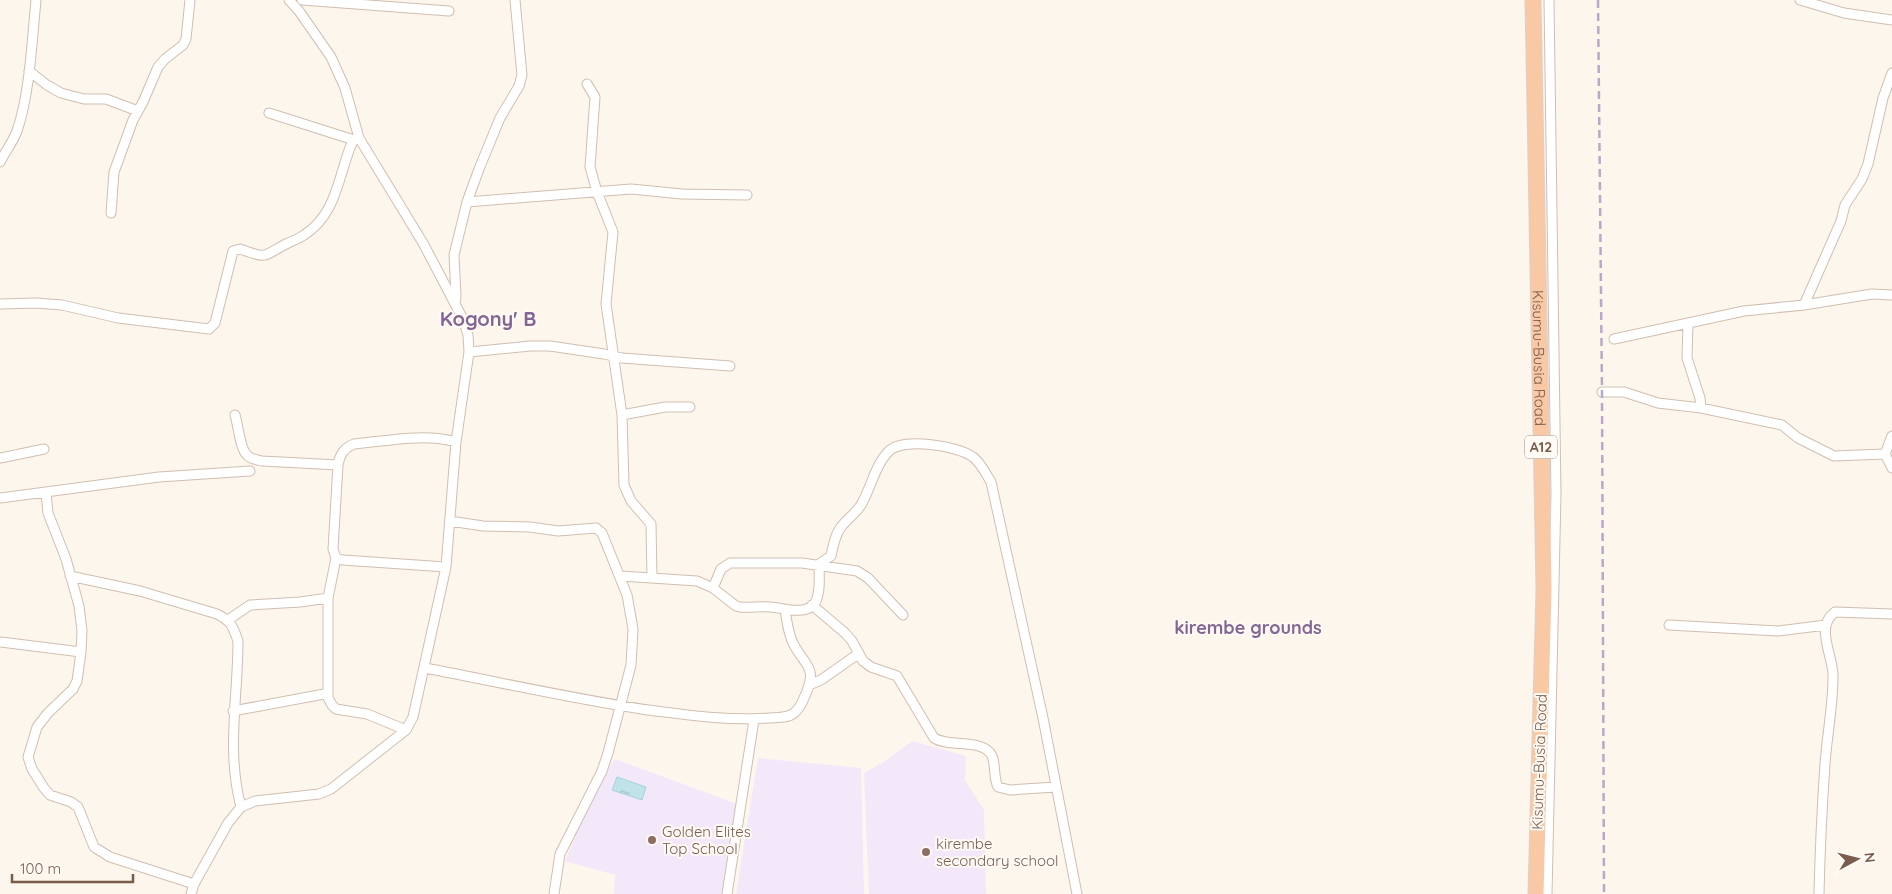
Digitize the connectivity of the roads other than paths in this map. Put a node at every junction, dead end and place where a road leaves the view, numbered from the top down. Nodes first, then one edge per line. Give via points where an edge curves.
1 (36, 0) edge
2 (190, 0) edge
3 (289, 0) edge
4 (302, 0) edge
5 (515, 0) edge
6 (1533, 0) edge
7 (1549, 0) edge
8 (1800, 0) edge
9 (449, 11) dead end
10 (1892, 20) edge
11 (29, 71) junction
12 (1892, 72) edge
13 (587, 84) dead end
14 (138, 111) junction
15 (269, 113) dead end
16 (357, 139) junction
17 (0, 162) edge
18 (597, 192) junction
19 (746, 195) dead end
20 (467, 202) junction
21 (111, 213) dead end
22 (1892, 295) edge
23 (0, 304) edge
24 (455, 304) junction
25 (1804, 305) junction
26 (1688, 324) junction
27 (1614, 338) dead end
28 (470, 352) junction
29 (614, 356) junction
30 (730, 366) dead end
31 (1602, 392) dead end
32 (690, 407) dead end
33 (1701, 408) junction
34 (236, 415) dead end
35 (622, 415) junction
36 (1892, 436) edge
37 (456, 442) junction
38 (44, 449) dead end
39 (1885, 454) junction
40 (0, 458) edge
41 (338, 465) junction
42 (1892, 468) edge
43 (250, 471) dead end
44 (46, 493) junction
45 (0, 498) edge
46 (450, 521) junction
47 (336, 558) junction
48 (819, 564) junction
49 (446, 567) junction
50 (70, 576) junction
51 (621, 576) junction
52 (652, 578) junction
53 (713, 588) junction
54 (328, 598) junction
55 (812, 605) junction
56 (785, 610) junction
57 (1892, 614) edge
58 (903, 615) dead end
59 (228, 620) junction
60 (1669, 625) dead end
61 (1826, 625) junction
62 (1, 642) edge
63 (81, 652) junction
64 (858, 654) junction
65 (424, 668) junction
66 (809, 685) junction
67 (328, 698) junction
68 (620, 706) junction
69 (234, 711) junction
70 (754, 720) junction
71 (406, 730) junction
72 (1056, 787) junction
73 (241, 807) junction
74 (194, 884) junction
75 (191, 894) edge
76 (554, 894) edge
77 (727, 894) edge
78 (1077, 894) edge
79 (1536, 894) edge
80 (1547, 894) edge
81 (1819, 894) edge

1 - 11 street
2 - 14 street via 186,39 158,66
3 - 16 street via 331,57 345,88
4 - 9 street
5 - 20 street via 522,75 500,118
6 - 79 highway, Kisumu-Busia Road / A12 via 1544,589
7 - 80 street via 1556,494
8 - 10 street via 1844,13
11 - 14 street via 61,93 84,99 106,99
11 - 17 street via 17,133
12 - 25 street via 1868,164 1845,205 1842,221
13 - 18 street via 596,96 590,167
14 - 21 street via 114,172
15 - 16 street
16 - 23 street via 348,154 336,193 314,227 266,256 240,248 233,252 213,327 118,318 62,305
16 - 24 street via 424,243
18 - 19 street via 631,189
18 - 20 street
18 - 29 street via 613,232 606,304
20 - 24 street via 454,255
22 - 25 street via 1872,294
24 - 28 street via 468,335
25 - 26 street via 1744,311
26 - 27 street
26 - 33 street via 1687,358
28 - 29 street via 550,346
28 - 37 street
29 - 30 street
29 - 35 street
31 - 33 street via 1624,392 1658,403
32 - 35 street via 665,407
33 - 39 street via 1782,424 1798,438 1834,456
34 - 41 street via 243,448 252,459
35 - 52 street via 624,485 631,501 652,524
36 - 39 street
37 - 41 street via 438,438 354,444 341,453
37 - 46 street
38 - 40 street
39 - 42 street
41 - 47 street via 333,549
43 - 44 street via 158,477
44 - 45 street
44 - 50 street via 48,513
46 - 49 street
46 - 51 street via 558,531 596,528 602,533
47 - 49 street
47 - 54 street
48 - 53 street via 730,563 721,568
48 - 55 street via 818,592
48 - 58 street via 857,572 868,578
48 - 72 street via 831,556 840,528 857,511 891,449 902,444 948,448 976,460 991,482
49 - 65 street
50 - 59 street via 140,591
50 - 63 street via 79,606
51 - 52 street
51 - 68 street via 628,595 632,638 630,665
52 - 53 street via 696,581
53 - 56 street via 740,608
54 - 59 street via 250,605
54 - 67 street
55 - 56 street
55 - 64 street via 845,633
56 - 66 street via 793,643 810,668
57 - 61 street via 1835,612
59 - 69 street via 238,641
60 - 61 street via 1778,631
61 - 81 street via 1826,643 1834,675 1825,764
62 - 63 street
63 - 74 street via 73,689 37,727 28,757 32,769 50,795 78,807 94,847 101,853
64 - 66 street
64 - 72 street via 871,667 897,676 934,738 940,742 988,749 998,787 1010,790
65 - 68 street
65 - 71 street via 413,717
66 - 70 street via 794,714
67 - 69 street via 322,694
67 - 71 street via 336,709 367,714
68 - 70 street via 716,719
68 - 76 street via 602,771 560,854
69 - 73 street via 232,737
70 - 77 street
71 - 73 street via 331,789 319,794 255,801
72 - 78 street
73 - 74 street via 228,823
74 - 75 street

